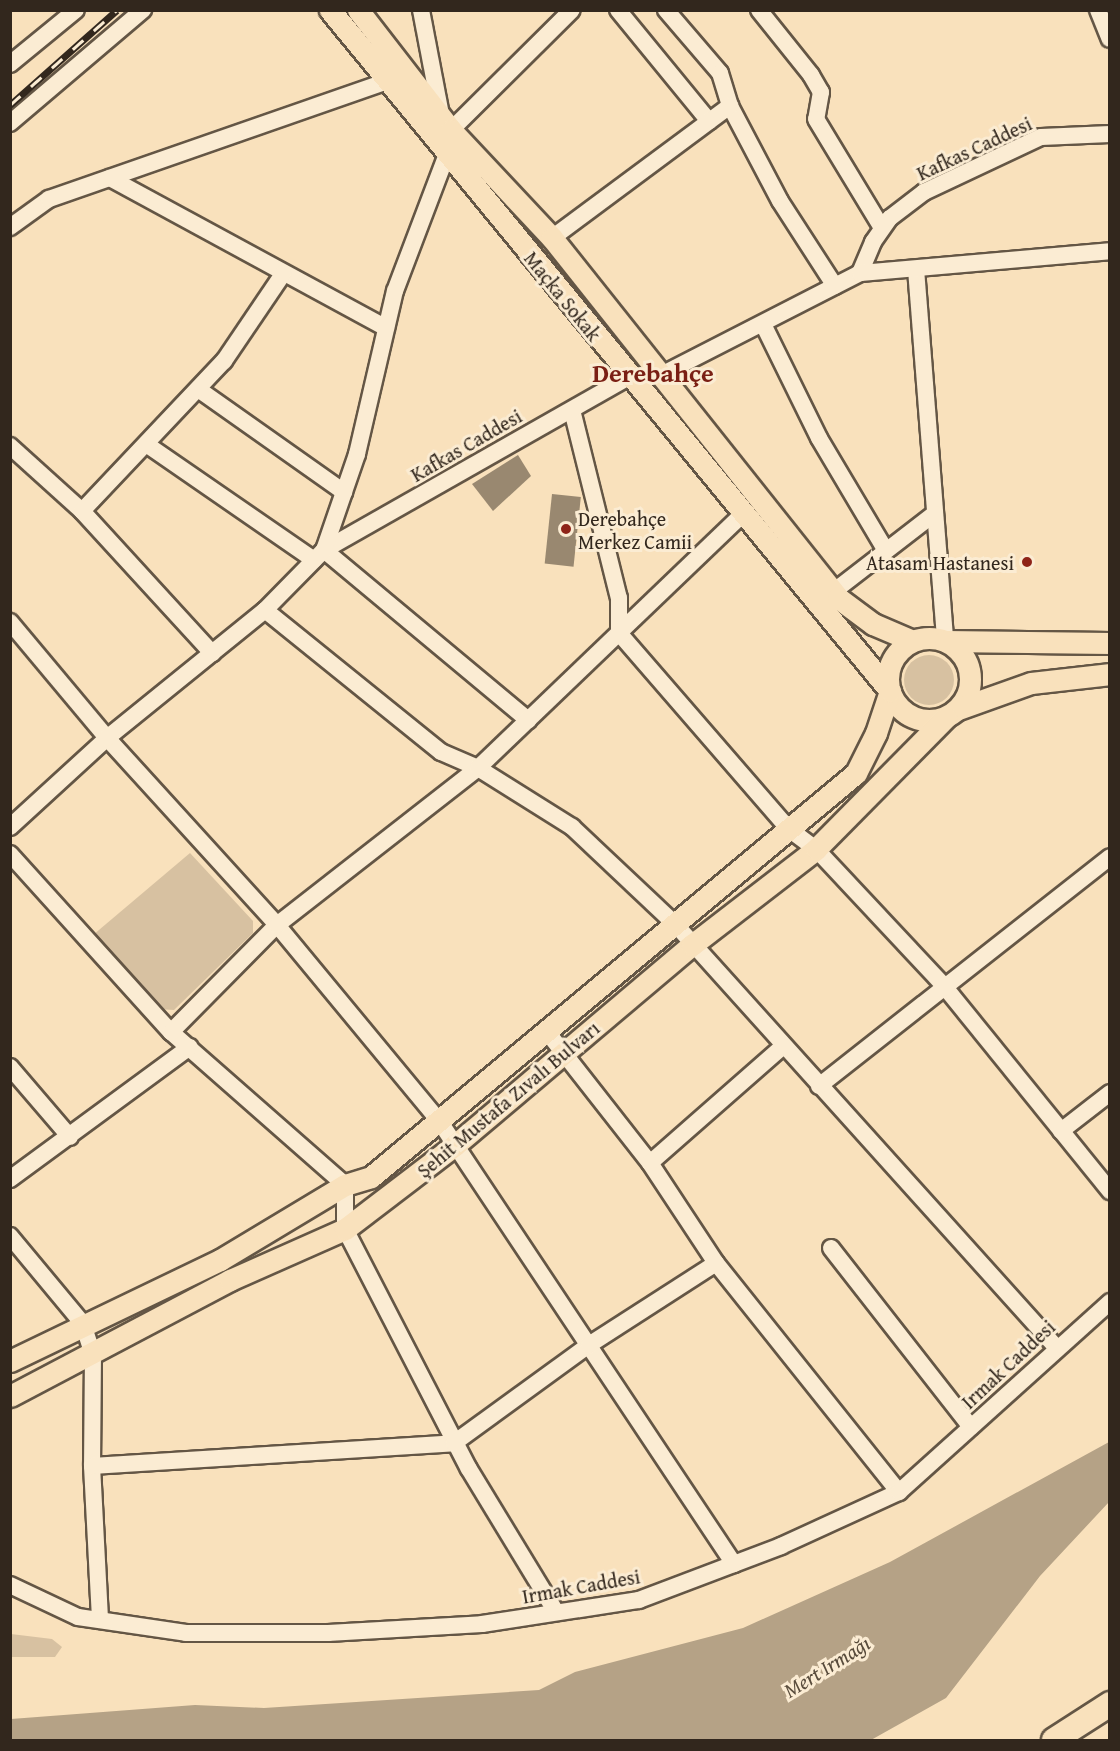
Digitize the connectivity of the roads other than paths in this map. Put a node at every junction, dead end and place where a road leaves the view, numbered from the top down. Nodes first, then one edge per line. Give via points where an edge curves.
1 (76, 10) edge
2 (143, 10) edge
3 (330, 10) edge
4 (358, 10) edge
5 (421, 10) edge
6 (572, 10) edge
7 (618, 10) edge
8 (666, 10) edge
9 (759, 10) edge
10 (1098, 10) edge
11 (1110, 39) edge
12 (10, 63) edge
13 (388, 81) junction
14 (730, 106) junction
15 (709, 121) junction
16 (10, 123) edge
17 (446, 123) junction
18 (1110, 134) edge
19 (447, 154) junction
20 (110, 178) junction
21 (10, 227) edge
22 (882, 228) junction
23 (552, 238) junction
24 (1110, 251) edge
25 (916, 269) junction
26 (860, 273) junction
27 (283, 274) junction
28 (836, 286) junction
29 (763, 324) junction
30 (386, 328) junction
31 (661, 375) junction
32 (629, 377) junction
33 (198, 389) junction
34 (572, 410) junction
35 (146, 444) junction
36 (10, 446) edge
37 (344, 492) junction
38 (82, 511) junction
39 (934, 514) junction
40 (742, 515) junction
41 (886, 551) junction
42 (319, 555) junction
43 (833, 592) junction
44 (265, 610) junction
45 (10, 622) edge
46 (619, 633) junction
47 (913, 641) junction
48 (945, 641) junction
49 (1110, 643) edge
50 (212, 653) junction
51 (1110, 674) edge
52 (890, 691) junction
53 (952, 713) junction
54 (528, 720) junction
55 (107, 738) junction
56 (478, 768) junction
57 (13, 819) edge
58 (789, 830) junction
59 (816, 849) junction
60 (10, 854) edge
61 (1110, 857) edge
62 (277, 925) junction
63 (676, 925) junction
64 (692, 945) junction
65 (944, 986) junction
66 (171, 1032) junction
67 (548, 1033) junction
68 (783, 1046) junction
69 (190, 1047) junction
70 (565, 1050) junction
71 (10, 1067) edge
72 (819, 1086) junction
73 (1110, 1093) edge
74 (440, 1122) junction
75 (1061, 1131) junction
76 (70, 1137) junction
77 (455, 1145) junction
78 (650, 1163) junction
79 (10, 1179) edge
80 (345, 1185) junction
81 (1110, 1191) edge
82 (345, 1229) junction
83 (10, 1236) edge
84 (831, 1248) dead end
85 (716, 1263) junction
86 (1110, 1302) edge
87 (83, 1324) junction
88 (589, 1345) junction
89 (1056, 1347) junction
90 (93, 1354) junction
91 (10, 1361) edge
92 (10, 1396) edge
93 (971, 1427) junction
94 (454, 1443) junction
95 (92, 1466) junction
96 (899, 1492) junction
97 (735, 1564) junction
98 (10, 1585) edge
99 (556, 1612) junction
100 (100, 1620) junction
101 (1110, 1704) edge
102 (1054, 1740) edge

1 - 12 street
2 - 16 street
3 - 13 main road, Maçka Sokak
4 - 17 main road, Maçka Sokak
5 - 17 street
6 - 17 street
7 - 15 street
8 - 14 street via 720,73
9 - 22 street via 821,92 816,119
10 - 11 street
13 - 19 main road, Maçka Sokak
13 - 20 street
14 - 15 street
14 - 28 street via 780,201
15 - 23 street
17 - 23 main road, Maçka Sokak
18 - 22 street, Kafkas Caddesi via 1041,136 924,192
19 - 30 street via 395,291
19 - 32 main road, Maçka Sokak
20 - 21 street via 49,199
20 - 27 street
22 - 26 street, Kafkas Caddesi
23 - 31 main road, Maçka Sokak
24 - 25 street
25 - 26 street
25 - 39 street
26 - 28 street
27 - 30 street
27 - 33 street via 224,361
28 - 29 street
29 - 31 street
29 - 41 street via 819,438
30 - 37 street via 357,454
31 - 43 main road, Maçka Sokak
32 - 34 street, Kafkas Caddesi
32 - 40 main road, Maçka Sokak
33 - 35 street
33 - 37 street
34 - 42 street, Kafkas Caddesi
34 - 46 street via 619,598
35 - 38 street
35 - 42 street
36 - 38 street
37 - 42 street
38 - 50 street
39 - 41 street
39 - 48 street
40 - 46 street
40 - 52 main road, Maçka Sokak
41 - 43 street
42 - 44 street
42 - 54 street
43 - 47 main road, Maçka Sokak via 873,624
44 - 50 street
44 - 56 street via 441,752
45 - 55 street
46 - 54 street
46 - 58 street
47 - 48 main road
47 - 52 main road via 903,647 890,667
48 - 49 main road
48 - 53 main road via 966,658 970,671 971,685
50 - 55 street
51 - 53 main road, Şehit Mustafa Zıvalı Bulvarı via 1031,683
52 - 53 main road via 896,704 912,716 933,721
52 - 58 main road, Şehit Mustafa Zıvalı Bulvarı via 876,733 856,773
53 - 59 main road, Şehit Mustafa Zıvalı Bulvarı
54 - 56 street
55 - 57 street
55 - 62 street
56 - 62 street
56 - 63 street via 572,827
58 - 59 street
58 - 63 main road, Şehit Mustafa Zıvalı Bulvarı
59 - 64 main road, Şehit Mustafa Zıvalı Bulvarı
59 - 65 street
60 - 66 street
61 - 65 street
62 - 66 street
62 - 74 street
63 - 64 street
63 - 67 main road, Şehit Mustafa Zıvalı Bulvarı
64 - 68 street
64 - 70 main road, Şehit Mustafa Zıvalı Bulvarı
65 - 72 street
65 - 75 street
66 - 69 street
67 - 70 street
67 - 74 main road, Şehit Mustafa Zıvalı Bulvarı
68 - 72 street
68 - 78 street
69 - 76 street
69 - 80 street
70 - 77 main road, Şehit Mustafa Zıvalı Bulvarı
70 - 78 street
71 - 76 street
72 - 89 street
73 - 75 street
74 - 77 street
74 - 80 main road, Şehit Mustafa Zıvalı Bulvarı via 371,1177
75 - 81 street
76 - 79 street
77 - 82 main road, Şehit Mustafa Zıvalı Bulvarı
77 - 88 street
78 - 85 street
80 - 82 street
80 - 87 main road, Şehit Mustafa Zıvalı Bulvarı via 220,1260
82 - 90 main road, Şehit Mustafa Zıvalı Bulvarı via 230,1280
82 - 94 street
83 - 87 street
84 - 93 street
85 - 88 street
85 - 96 street
86 - 89 street, Irmak Caddesi
87 - 90 street
87 - 91 main road, Şehit Mustafa Zıvalı Bulvarı
88 - 94 street
88 - 97 street
89 - 93 street, Irmak Caddesi
90 - 92 main road, Şehit Mustafa Zıvalı Bulvarı
90 - 95 street
93 - 96 street, Irmak Caddesi
94 - 95 street
94 - 99 street
95 - 100 street
96 - 97 street, Irmak Caddesi
97 - 99 street, Irmak Caddesi via 639,1600
98 - 100 street, Irmak Caddesi via 78,1617
99 - 100 street, Irmak Caddesi via 482,1624 328,1633 186,1633
101 - 102 highway

